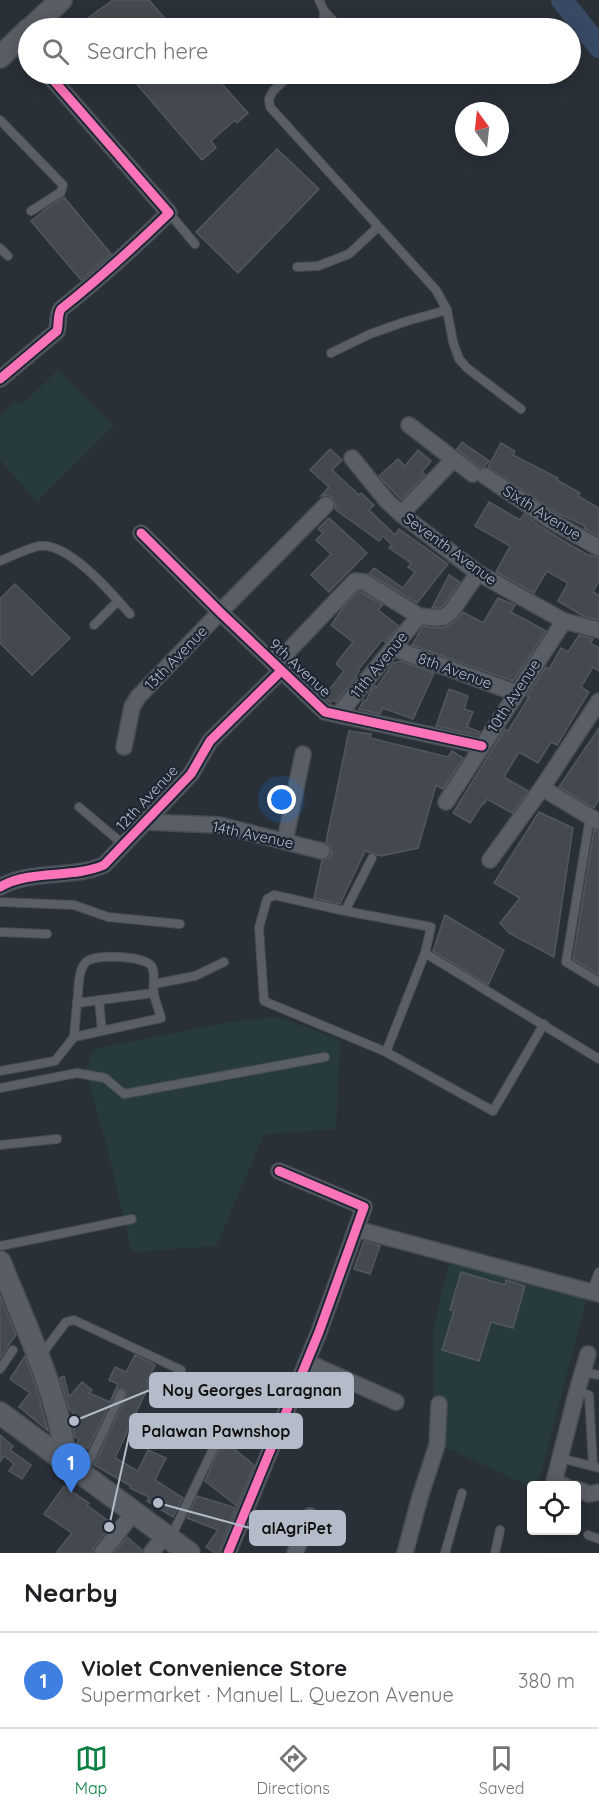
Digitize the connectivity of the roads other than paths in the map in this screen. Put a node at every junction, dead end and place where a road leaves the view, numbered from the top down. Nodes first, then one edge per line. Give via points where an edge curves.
1 (61, 0) edge
2 (319, 0) edge
3 (324, 10) junction
4 (44, 18) edge
5 (324, 18) edge
6 (331, 18) edge
7 (18, 43) edge
8 (0, 57) edge
9 (57, 84) edge
10 (280, 84) edge
11 (0, 120) edge
12 (31, 211) dead end
13 (169, 213) junction
14 (378, 227) junction
15 (195, 244) dead end
16 (0, 248) edge
17 (8, 256) dead end
18 (297, 267) dead end
19 (447, 310) junction
20 (331, 353) dead end
21 (0, 379) edge
22 (521, 409) dead end
23 (409, 425) dead end
24 (352, 458) dead end
25 (453, 460) junction
26 (326, 505) dead end
27 (401, 514) junction
28 (141, 533) dead end
29 (599, 548) edge
30 (0, 561) edge
31 (478, 573) junction
32 (118, 601) junction
33 (220, 612) junction
34 (130, 614) dead end
35 (419, 616) junction
36 (564, 621) junction
37 (94, 625) dead end
38 (599, 630) edge
39 (393, 648) junction
40 (278, 668) junction
41 (516, 693) junction
42 (599, 700) edge
43 (339, 714) junction
44 (482, 746) junction
45 (124, 747) dead end
46 (303, 754) dead end
47 (542, 788) junction
48 (446, 802) dead end
49 (79, 807) dead end
50 (596, 815) edge
51 (146, 822) junction
52 (285, 841) junction
53 (124, 845) junction
54 (322, 851) dead end
55 (372, 858) dead end
56 (490, 860) dead end
57 (0, 887) edge
58 (0, 902) edge
59 (345, 911) junction
60 (180, 924) dead end
61 (0, 932) edge
62 (47, 934) dead end
63 (425, 952) junction
64 (224, 962) dead end
65 (599, 982) edge
66 (154, 984) junction
67 (154, 993) junction
68 (99, 1000) junction
69 (78, 1003) junction
70 (544, 1024) junction
71 (102, 1031) junction
72 (74, 1037) junction
73 (386, 1052) junction
74 (325, 1057) dead end
75 (599, 1059) edge
76 (0, 1071) edge
77 (0, 1088) edge
78 (57, 1139) dead end
79 (0, 1145) edge
80 (279, 1171) dead end
81 (132, 1219) dead end
82 (356, 1229) junction
83 (0, 1246) edge
84 (0, 1262) edge
85 (599, 1272) edge
86 (595, 1293) edge
87 (13, 1350) dead end
88 (588, 1354) dead end
89 (39, 1357) junction
90 (307, 1362) junction
91 (0, 1369) edge
92 (181, 1370) dead end
93 (583, 1372) junction
94 (599, 1375) edge
95 (577, 1391) junction
96 (121, 1394) dead end
97 (396, 1402) dead end
98 (439, 1404) dead end
99 (0, 1413) edge
100 (217, 1441) dead end
101 (560, 1458) junction
102 (64, 1459) junction
103 (596, 1467) edge
104 (83, 1474) junction
105 (554, 1481) edge
106 (581, 1491) edge
107 (599, 1492) edge
108 (462, 1493) dead end
109 (134, 1512) junction
110 (310, 1516) dead end
111 (500, 1530) dead end
112 (588, 1535) dead end
113 (167, 1536) junction
114 (599, 1539) edge
115 (102, 1553) edge
116 (151, 1553) edge
117 (189, 1553) edge
118 (228, 1553) edge
119 (295, 1553) edge
120 (405, 1553) edge
121 (445, 1553) edge
122 (495, 1553) edge

1 - 4 street
2 - 3 lane
3 - 5 lane
3 - 6 lane
7 - 8 street
9 - 13 street
10 - 14 lane via 269,99 270,107
11 - 12 lane via 63,185 61,192
13 - 15 lane
13 - 21 street via 61,309 57,332
14 - 18 lane via 349,254 318,266
14 - 19 lane via 436,290
16 - 17 lane
19 - 20 lane via 370,334
19 - 22 lane via 459,359
23 - 25 street, Sixth Avenue
24 - 27 street, Seventh Avenue
25 - 27 street
25 - 29 street, Sixth Avenue
26 - 33 street, 13th Avenue
27 - 31 street, Seventh Avenue
28 - 33 street, 9th Avenue
30 - 32 lane via 40,546 54,549 83,564
31 - 35 street via 452,612 436,618
31 - 36 street, Seventh Avenue
32 - 34 lane
32 - 37 lane
33 - 40 street, 9th Avenue
33 - 45 street, 13th Avenue via 138,697 132,707
35 - 39 street, 11th Avenue
35 - 40 street, 12th Avenue via 364,582 356,581
36 - 38 street, Seventh Avenue
36 - 41 street, 10th Avenue
39 - 41 street, 8th Avenue
39 - 43 street, 11th Avenue
40 - 43 street, 9th Avenue via 326,712
40 - 51 street, 12th Avenue via 210,741 191,774
41 - 44 street, 10th Avenue
42 - 47 street
43 - 44 street, 9th Avenue
44 - 48 street, 10th Avenue
46 - 52 street
47 - 50 street
47 - 56 street
49 - 53 lane
50 - 65 lane via 566,962
51 - 52 street, 14th Avenue via 219,825
51 - 53 street, 12th Avenue
52 - 54 street, 14th Avenue
53 - 57 street, 12th Avenue via 102,866 15,880
55 - 59 lane
58 - 60 lane via 74,905 108,917
59 - 63 lane via 431,927
59 - 73 lane via 274,896 267,899 259,928 264,1001
61 - 62 lane
63 - 70 lane
63 - 73 lane
64 - 66 lane via 195,976
66 - 67 lane
66 - 69 lane via 154,969 140,959 89,959 81,971
67 - 68 lane
67 - 71 lane via 161,1018
68 - 69 lane
68 - 71 lane
69 - 72 lane
70 - 73 lane via 493,1111
70 - 75 lane
71 - 72 lane
72 - 76 lane via 55,1060
74 - 77 lane via 124,1094 105,1078 77,1073
78 - 79 lane
80 - 82 street via 364,1207
81 - 83 lane
82 - 86 street
82 - 90 street
84 - 89 street
85 - 86 lane
87 - 91 lane
88 - 93 street
89 - 92 lane via 66,1322 74,1320
89 - 102 street via 58,1415
90 - 97 street
90 - 118 street
93 - 94 lane
93 - 95 street
95 - 101 street
95 - 103 lane via 589,1395
96 - 104 lane
98 - 120 street via 437,1445
99 - 102 street
100 - 113 lane
101 - 103 lane
101 - 105 street
102 - 104 street
104 - 109 street
106 - 107 street
108 - 121 lane
109 - 113 street
109 - 115 street
110 - 119 street
111 - 122 lane
112 - 114 lane
113 - 116 street
113 - 117 street

